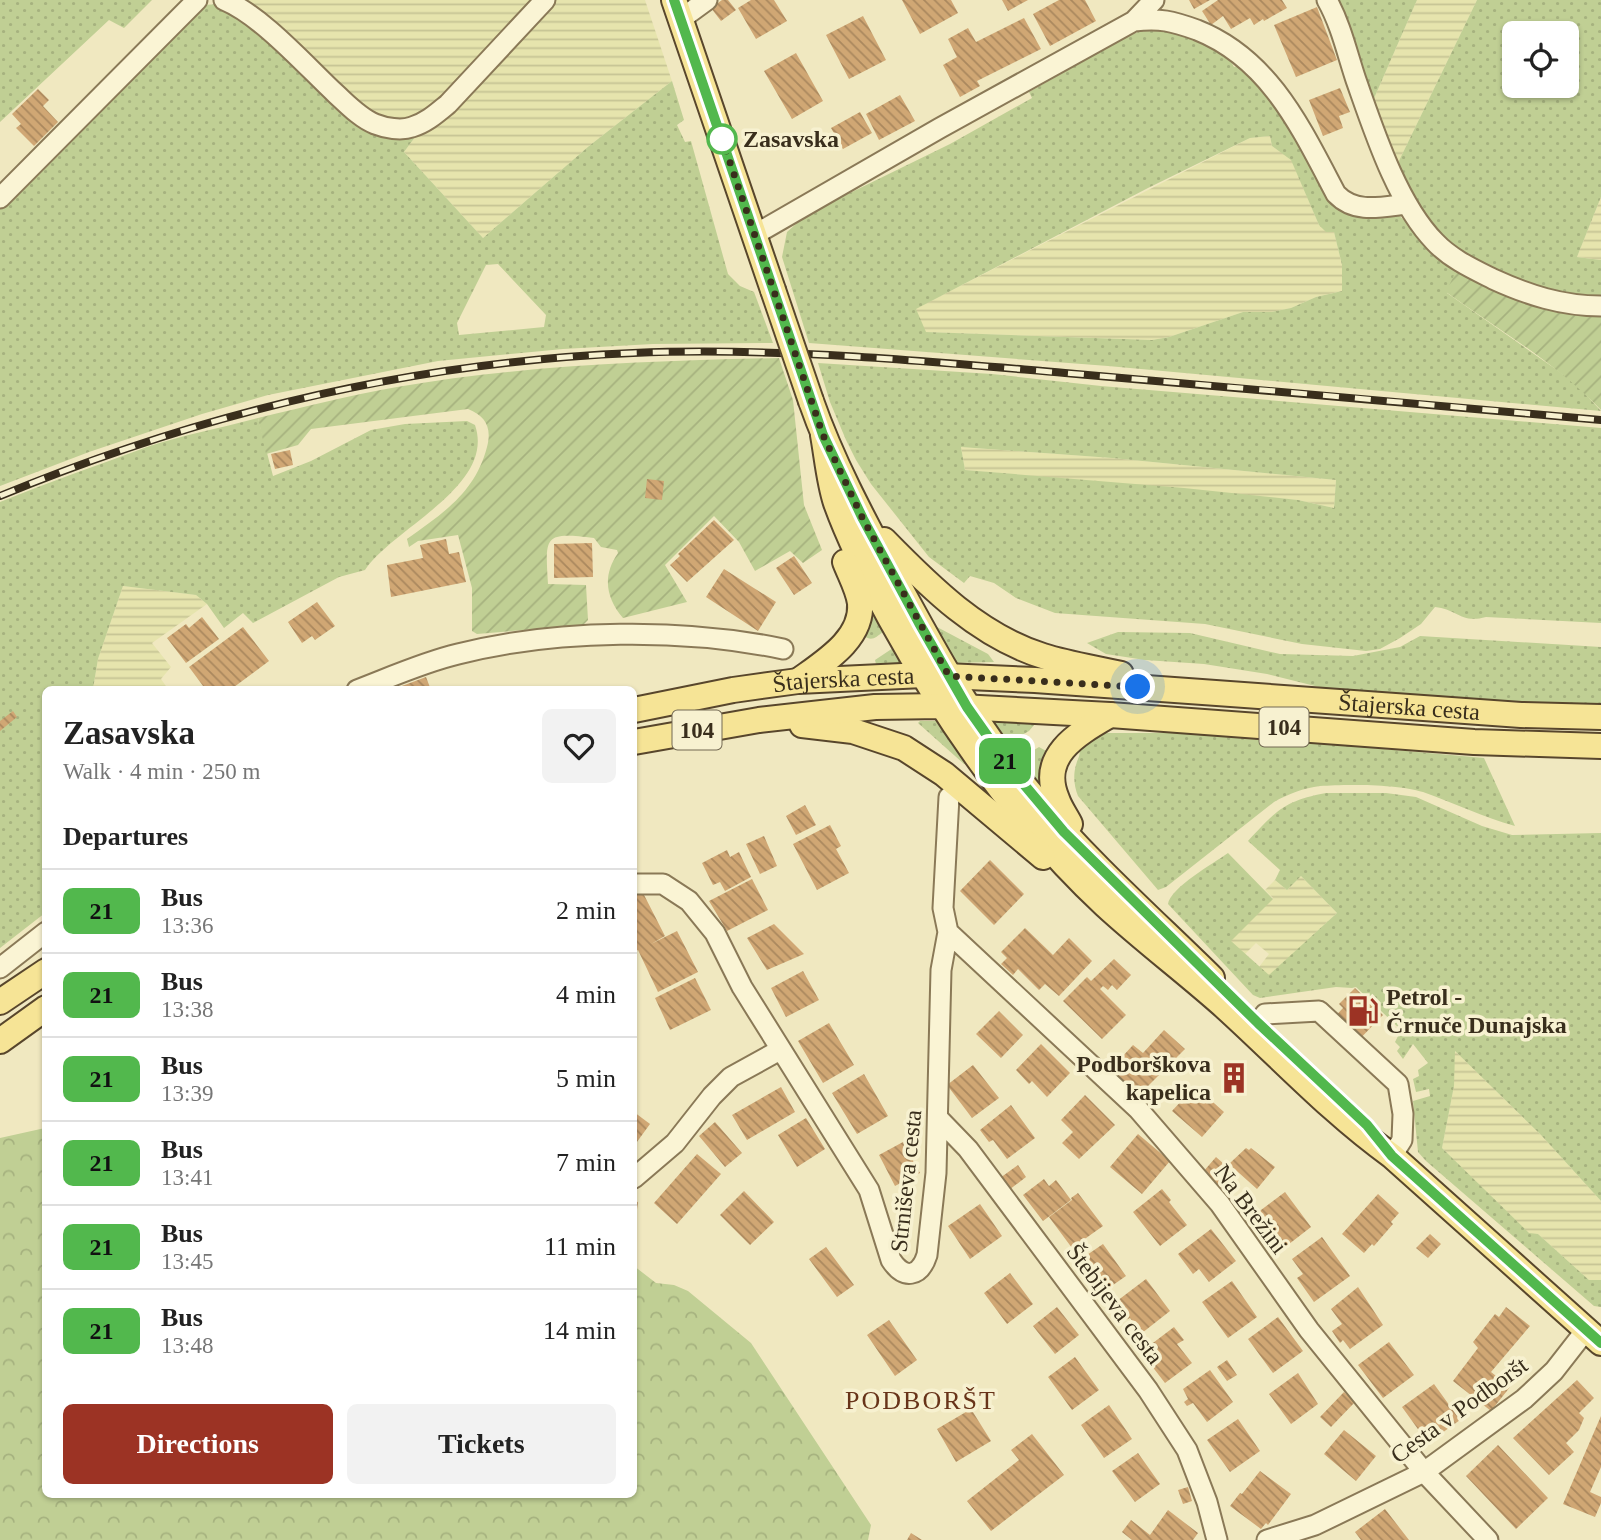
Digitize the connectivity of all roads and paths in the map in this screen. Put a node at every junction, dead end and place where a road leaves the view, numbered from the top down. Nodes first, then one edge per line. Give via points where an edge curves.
1 (197, 0) edge
2 (224, 0) edge
3 (545, 0) edge
4 (707, 0) edge
5 (1154, 0) edge
6 (1327, 0) edge
7 (678, 10) edge
8 (1134, 22) junction
9 (0, 198) edge
10 (1406, 204) junction
11 (754, 234) junction
12 (1601, 306) edge
13 (823, 435) junction
14 (835, 501) junction
15 (863, 519) junction
16 (783, 649) dead end
17 (923, 676) junction
18 (949, 676) junction
19 (799, 681) junction
20 (368, 686) edge
21 (1190, 690) junction
22 (941, 706) junction
23 (967, 707) junction
24 (637, 709) edge
25 (1110, 715) junction
26 (1601, 718) edge
27 (759, 720) junction
28 (637, 742) edge
29 (1601, 747) edge
30 (949, 797) dead end
31 (1090, 858) junction
32 (637, 884) edge
33 (1105, 904) junction
34 (948, 932) junction
35 (42, 935) edge
36 (0, 968) edge
37 (42, 974) edge
38 (0, 1002) edge
39 (42, 1011) edge
40 (1258, 1023) junction
41 (0, 1041) edge
42 (780, 1050) junction
43 (938, 1118) junction
44 (1392, 1156) junction
45 (637, 1176) edge
46 (1594, 1337) edge
47 (1424, 1472) junction
48 (1217, 1540) edge
49 (1267, 1540) edge
50 (1488, 1540) edge

1 - 9 street
2 - 3 street via 265,28 373,124 396,129 411,128 431,118
4 - 7 street
5 - 8 street
6 - 10 street
7 - 11 main road
8 - 10 street via 1166,19 1233,48 1279,94 1341,200 1363,208
8 - 11 street
10 - 12 street via 1435,243 1466,266 1558,303
11 - 13 main road, bridge
13 - 14 main road
13 - 15 main road
14 - 17 main road via 866,572
14 - 19 main road via 832,533 857,592 859,615 848,640
15 - 18 main road
15 - 21 main road via 957,608 1009,642 1043,656
16 - 20 street via 749,641 681,637 566,638 456,654
17 - 18 main road, Štajerska cesta / 104
17 - 19 main road, Štajerska cesta / 104
17 - 22 main road
18 - 21 main road, Štajerska cesta / 104
18 - 23 main road
19 - 24 main road, Štajerska cesta / 104
21 - 26 main road, Štajerska cesta / 104
22 - 23 main road, Štajerska cesta / 104
22 - 27 main road, Štajerska cesta / 104 via 875,707
22 - 33 main road via 984,768
23 - 25 main road, Štajerska cesta / 104
23 - 31 main road via 1036,800
25 - 29 main road, Štajerska cesta / 104
25 - 31 main road via 1071,738 1053,771 1056,798
27 - 28 main road, Štajerska cesta / 104
27 - 33 main road via 853,731 904,748 944,774
30 - 34 street, Strniševa cesta via 943,908
31 - 40 main road
32 - 42 street, Strniševa cesta via 663,884 689,901 715,933
33 - 44 main road via 1249,1029 1359,1133
34 - 43 street, Strniševa cesta via 941,970
34 - 47 street, Na Brežini via 1138,1109 1220,1204 1309,1330
35 - 36 street
37 - 38 main road
39 - 41 main road
40 - 44 main road via 1367,1125
40 - 44 street via 1265,1014 1319,1011 1398,1084 1402,1140
42 - 43 street, Strniševa cesta via 859,1172 891,1260 907,1274 924,1265 927,1255
42 - 45 street via 731,1077 676,1143
43 - 48 street, Štebijeva cesta via 968,1149 1148,1390 1187,1450
44 - 46 main road
46 - 47 street, Cesta v Podboršt via 1524,1399
47 - 49 street, Cesta v Podboršt via 1315,1525
47 - 50 street, Na Brežini

